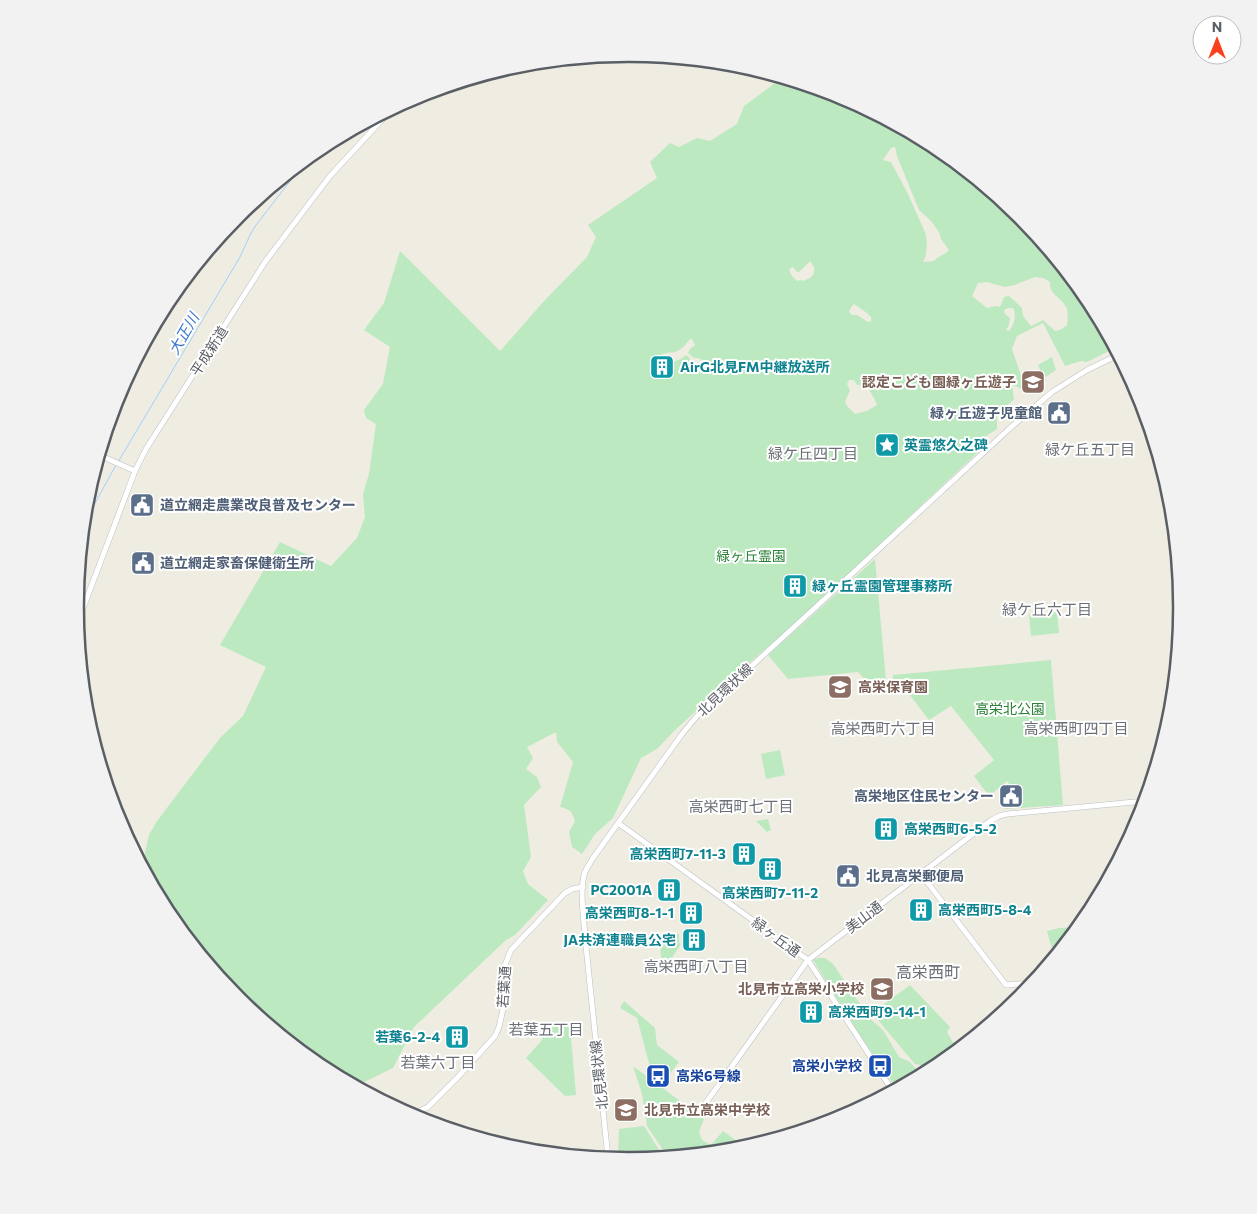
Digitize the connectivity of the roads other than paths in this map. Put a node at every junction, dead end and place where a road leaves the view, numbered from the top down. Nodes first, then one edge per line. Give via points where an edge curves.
1 (378, 124) edge
2 (1112, 357) edge
3 (106, 457) edge
4 (135, 471) junction
5 (84, 603) edge
6 (1137, 802) edge
7 (618, 823) junction
8 (921, 874) junction
9 (583, 887) junction
10 (808, 960) junction
11 (1022, 984) edge
12 (889, 1085) edge
13 (421, 1110) edge
14 (700, 1111) dead end
15 (607, 1151) edge

1 - 4 street, 平成新道 via 330,176 265,262
2 - 7 street, 北見環状線 via 1039,402 697,716
3 - 4 street
4 - 5 street, 平成新道
6 - 8 street, 美山通 via 999,816
7 - 9 street, 北見環状線 via 588,867
7 - 10 street, 緑ヶ丘通
8 - 10 street, 美山通
8 - 11 street via 1006,985
9 - 13 street, 若葉通 via 565,893 511,950 503,970 503,1009 495,1036 428,1107
9 - 15 street, 北見環状線
10 - 12 street, 緑ヶ丘通
10 - 14 street, 美山通

